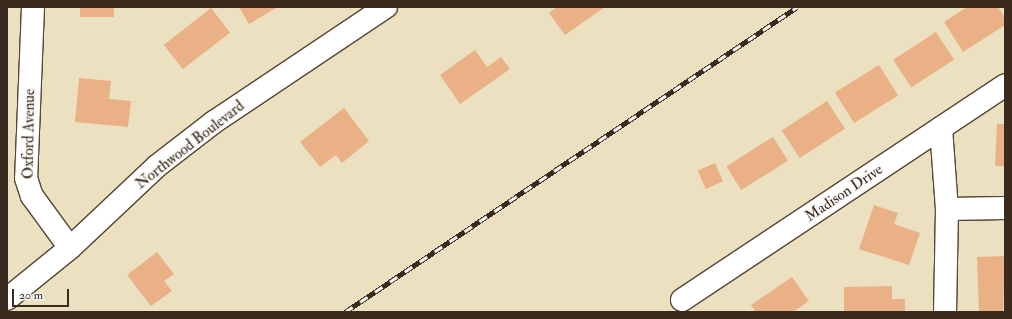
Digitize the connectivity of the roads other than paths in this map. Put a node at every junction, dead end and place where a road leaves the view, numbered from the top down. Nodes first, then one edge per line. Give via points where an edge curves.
1 (34, 7) edge
2 (386, 7) edge
3 (1005, 84) edge
4 (941, 128) junction
5 (1005, 208) edge
6 (947, 209) junction
7 (70, 248) junction
8 (7, 299) edge
9 (682, 300) dead end
10 (945, 312) edge

1 - 7 street, Oxford Avenue via 26,178 32,196
2 - 7 street, Northwood Boulevard via 214,122 157,166
3 - 4 street, Madison Drive
4 - 6 street
4 - 9 street, Madison Drive
5 - 6 street
6 - 10 street
7 - 8 street, Northwood Boulevard

